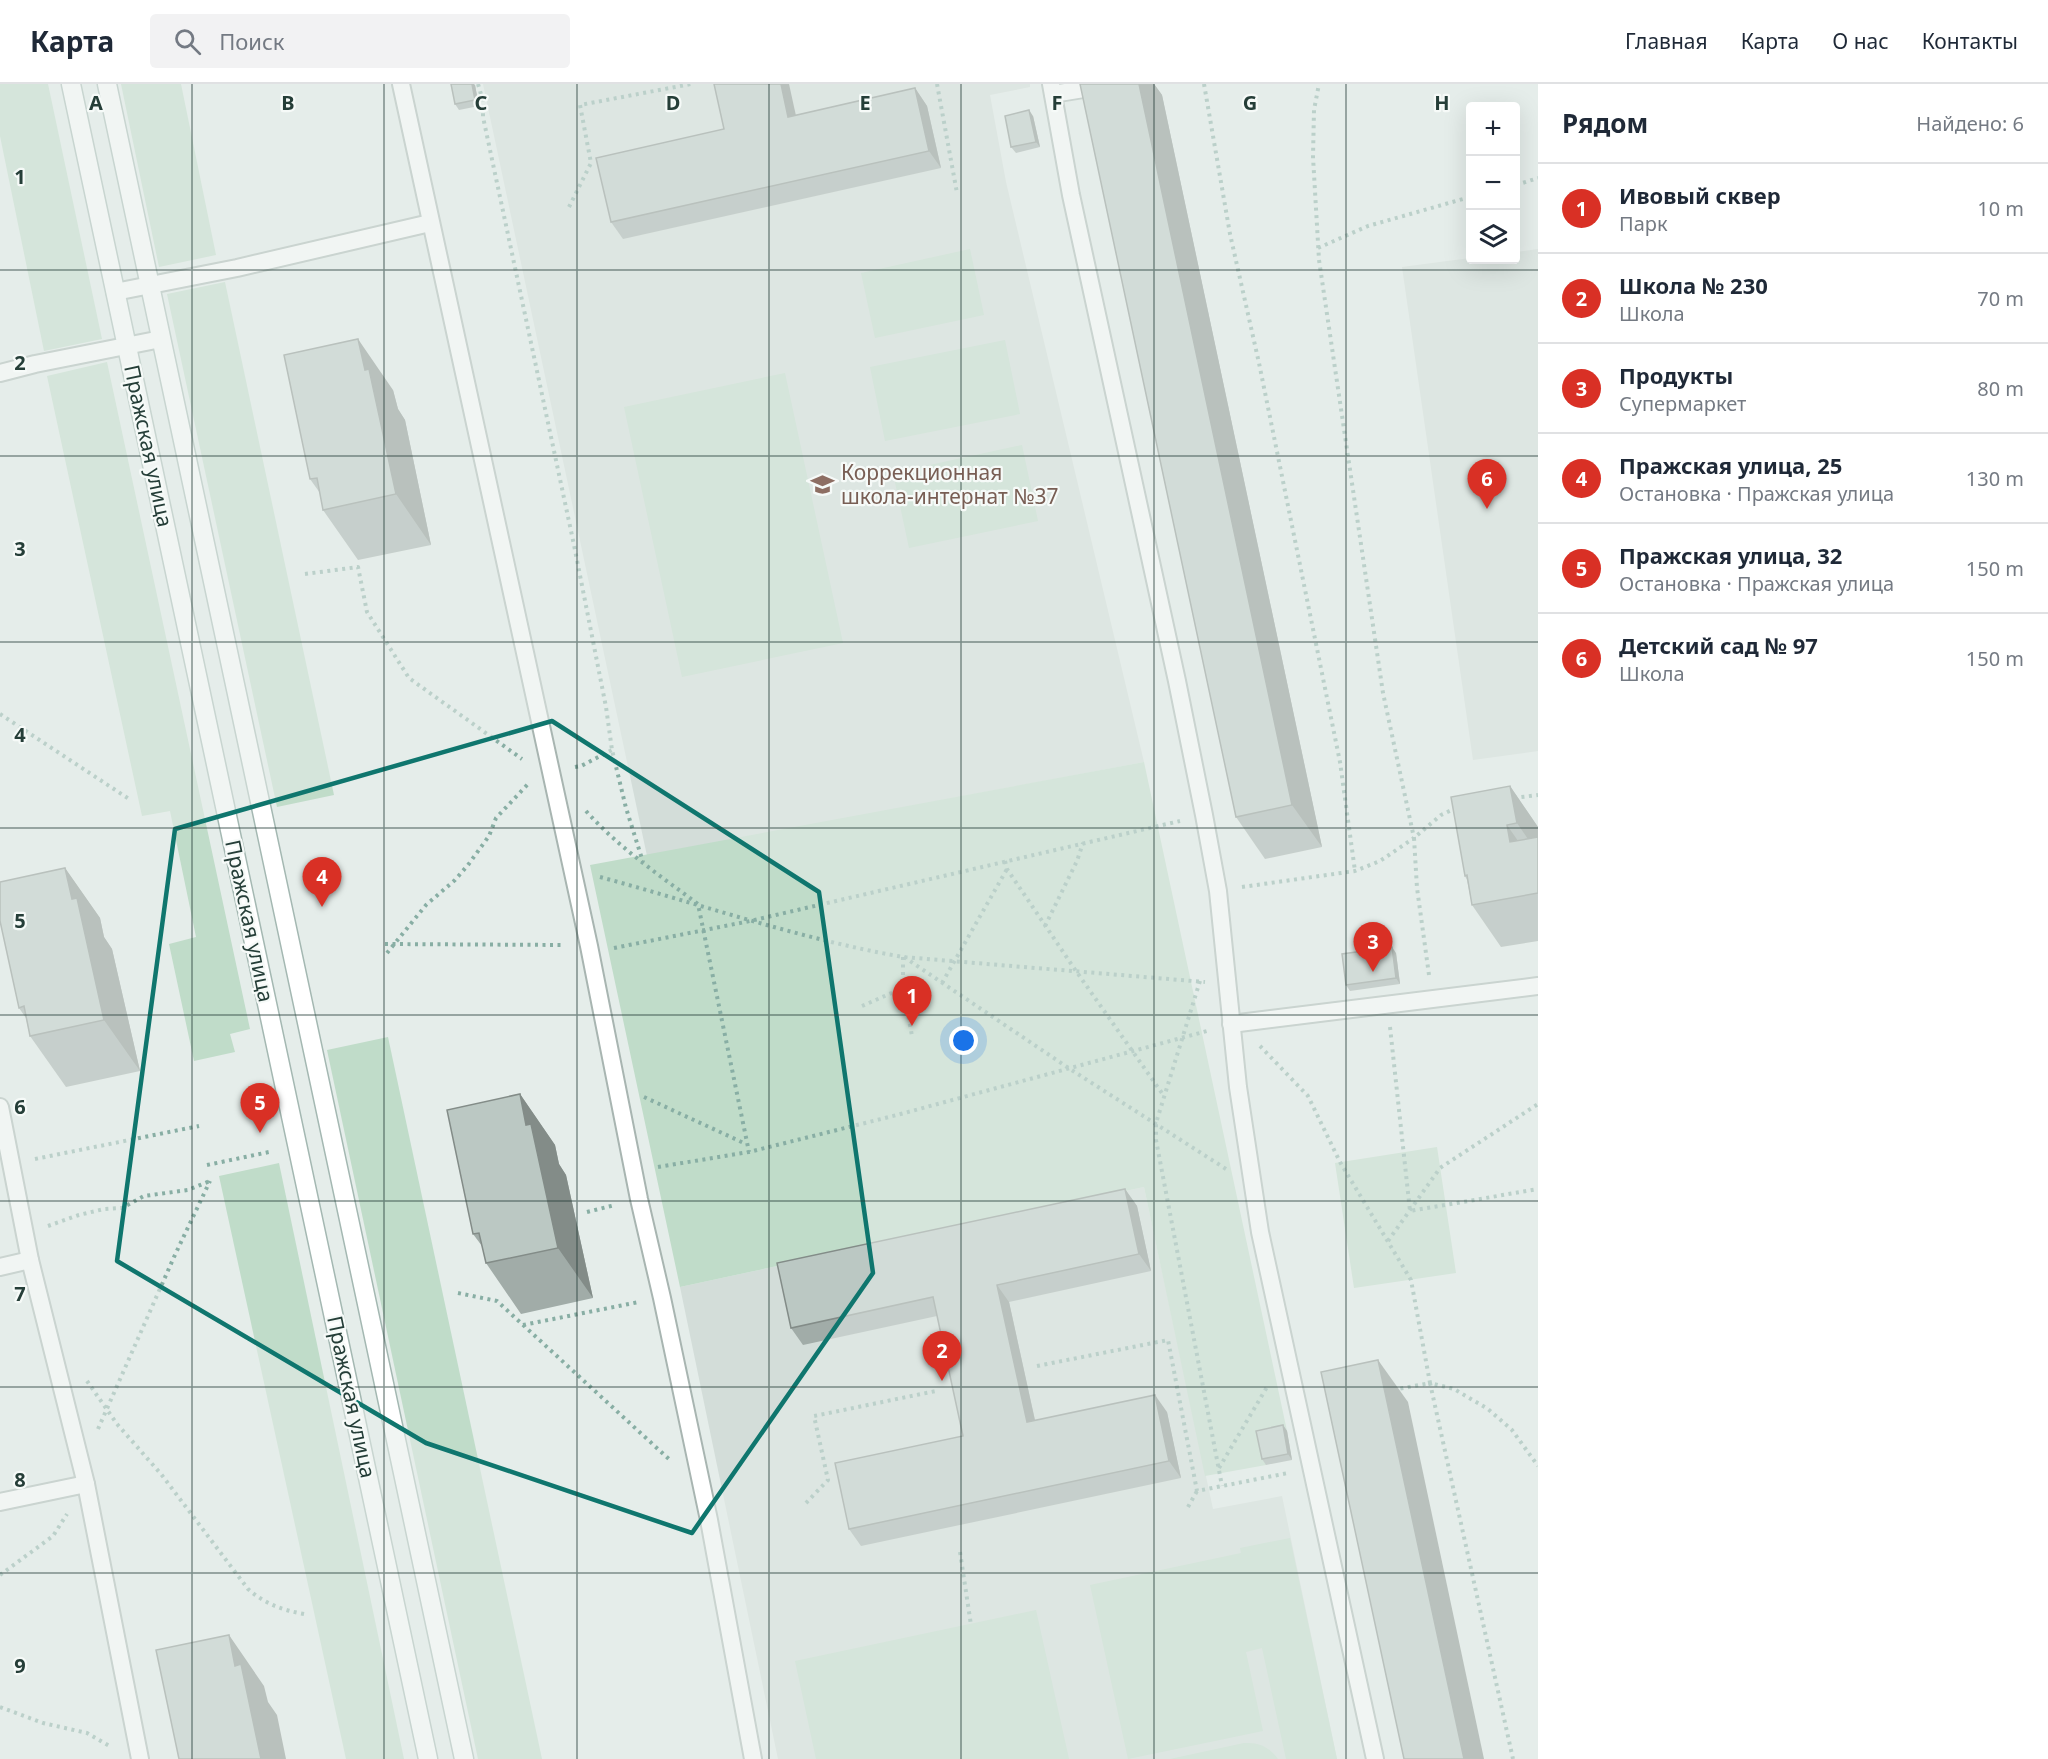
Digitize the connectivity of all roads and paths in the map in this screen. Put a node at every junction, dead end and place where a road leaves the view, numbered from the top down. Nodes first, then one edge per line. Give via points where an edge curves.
1 (71, 84) edge
2 (107, 84) edge
3 (401, 84) edge
4 (478, 84) edge
5 (691, 84) edge
6 (937, 84) edge
7 (1114, 84) edge
8 (1204, 84) edge
9 (1319, 84) edge
10 (1052, 89) edge
11 (1538, 178) edge
12 (1520, 183) edge
13 (957, 193) dead end
14 (1466, 198) edge
15 (569, 207) dead end
16 (430, 223) junction
17 (1318, 248) junction
18 (150, 285) junction
19 (115, 292) junction
20 (161, 339) junction
21 (126, 345) junction
22 (0, 373) edge
23 (305, 574) dead end
24 (0, 714) edge
25 (612, 750) junction
26 (546, 771) junction
27 (1538, 795) edge
28 (129, 799) dead end
29 (1504, 799) edge
30 (583, 807) dead end
31 (1458, 807) edge
32 (1204, 815) junction
33 (1414, 838) junction
34 (1083, 843) junction
35 (1005, 861) junction
36 (643, 862) junction
37 (1007, 869) junction
38 (572, 870) junction
39 (1355, 870) junction
40 (1218, 891) junction
41 (698, 904) junction
42 (750, 921) junction
43 (1045, 926) junction
44 (702, 931) junction
45 (385, 944) dead end
46 (396, 944) junction
47 (589, 946) junction
48 (387, 953) dead end
49 (903, 957) junction
50 (955, 961) junction
51 (1076, 971) junction
52 (1204, 971) dead end
53 (1200, 982) junction
54 (942, 983) junction
55 (1226, 984) junction
56 (1538, 986) edge
57 (903, 988) junction
58 (1432, 999) junction
59 (1388, 1005) junction
60 (862, 1006) dead end
61 (1231, 1024) junction
62 (912, 1036) dead end
63 (1182, 1038) junction
64 (1132, 1052) junction
65 (1071, 1069) junction
66 (618, 1092) junction
67 (1164, 1096) junction
68 (1538, 1104) edge
69 (0, 1107) edge
70 (1156, 1123) junction
71 (199, 1126) dead end
72 (747, 1144) junction
73 (269, 1152) dead end
74 (750, 1152) junction
75 (11, 1164) junction
76 (207, 1165) dead end
77 (634, 1170) junction
78 (1253, 1187) junction
79 (1538, 1189) edge
80 (1410, 1210) junction
81 (25, 1236) junction
82 (1388, 1241) junction
83 (30, 1260) junction
84 (0, 1267) edge
85 (458, 1293) dead end
86 (662, 1298) junction
87 (522, 1325) junction
88 (1287, 1353) junction
89 (1037, 1366) dead end
90 (82, 1373) dead end
91 (1430, 1383) junction
92 (936, 1391) dead end
93 (1386, 1391) edge
94 (105, 1409) junction
95 (1538, 1466) edge
96 (1218, 1469) junction
97 (1312, 1469) junction
98 (84, 1476) junction
99 (702, 1486) junction
100 (1222, 1486) junction
101 (1197, 1491) junction
102 (0, 1502) edge
103 (806, 1503) dead end
104 (1188, 1507) dead end
105 (960, 1552) dead end
106 (0, 1575) edge
107 (304, 1614) dead end
108 (972, 1625) dead end
109 (0, 1707) edge
110 (112, 1747) dead end
111 (140, 1759) edge
112 (428, 1759) edge
113 (464, 1759) edge
114 (753, 1759) edge
115 (1375, 1759) edge
116 (1513, 1759) edge

1 - 19 street, Пражская улица
2 - 18 street, Пражская улица
3 - 16 lane
4 - 25 path via 574,545
5 - 15 path via 580,105 591,163
6 - 13 path
7 - 10 lane
8 - 39 path via 1234,254 1340,762
9 - 17 path via 1312,157
10 - 32 lane via 1071,195
11 - 12 path
14 - 17 path via 1368,226
16 - 18 lane
16 - 26 lane
17 - 33 path via 1383,693
18 - 19 lane
18 - 20 street, Пражская улица
19 - 21 street, Пражская улица
20 - 21 lane
20 - 113 street, Пражская улица
21 - 22 lane
21 - 112 street, Пражская улица
23 - 26 path via 358,567 367,612 409,678 527,763
24 - 28 path
25 - 26 path via 581,766
25 - 36 path
26 - 38 lane
26 - 46 path via 496,818 489,836 468,865 426,905
27 - 29 path
30 - 36 path
31 - 33 path via 1441,815
32 - 34 path
32 - 40 lane
33 - 39 path via 1380,861
33 - 58 path
34 - 35 path
34 - 43 path
35 - 37 path
35 - 42 path
36 - 41 path
37 - 43 path
37 - 50 path
38 - 41 path
38 - 47 lane
39 - 40 path
40 - 55 lane
41 - 42 path
41 - 44 path
42 - 44 path
42 - 49 path
43 - 51 path
44 - 47 path via 610,949
44 - 72 path
45 - 46 path
46 - 47 path
46 - 48 path
47 - 66 lane
49 - 50 path
49 - 54 path
49 - 57 path
50 - 51 path
50 - 54 path
51 - 53 path
51 - 64 path
52 - 53 path
53 - 55 path
53 - 63 path
54 - 65 path
55 - 61 lane
56 - 58 lane
57 - 60 path
57 - 62 path
58 - 59 lane
59 - 61 lane
59 - 80 path
61 - 63 path
61 - 78 lane
61 - 82 path via 1256,1042 1308,1096 1340,1162
63 - 64 path
63 - 67 path
64 - 65 path
64 - 67 path
65 - 70 path
65 - 74 path
66 - 72 path via 648,1098
66 - 77 lane
67 - 70 path
68 - 80 path via 1440,1168
69 - 75 lane
70 - 78 path
70 - 96 path
71 - 75 path
72 - 74 path
73 - 76 path
74 - 77 path
75 - 81 lane
77 - 86 lane
78 - 88 lane
79 - 80 path
80 - 82 path
81 - 83 lane
81 - 94 path via 79,1215 122,1209 144,1196 188,1190 210,1181
82 - 91 path via 1412,1280
83 - 84 lane
83 - 98 lane
85 - 87 path via 497,1301
86 - 87 path
86 - 99 lane
87 - 99 path via 656,1449
88 - 96 path
88 - 97 lane
89 - 101 path via 1168,1340
90 - 94 path
91 - 93 path
91 - 95 path via 1454,1389 1488,1409 1512,1430
91 - 116 path
92 - 103 path via 814,1416 828,1480
94 - 98 path
94 - 107 path via 161,1474 248,1589 281,1610
96 - 100 path
97 - 100 path
97 - 115 lane
98 - 102 lane
98 - 106 path via 53,1536
98 - 111 lane
99 - 114 lane
100 - 101 path
101 - 104 path
105 - 108 path
109 - 110 path via 43,1723 87,1733

